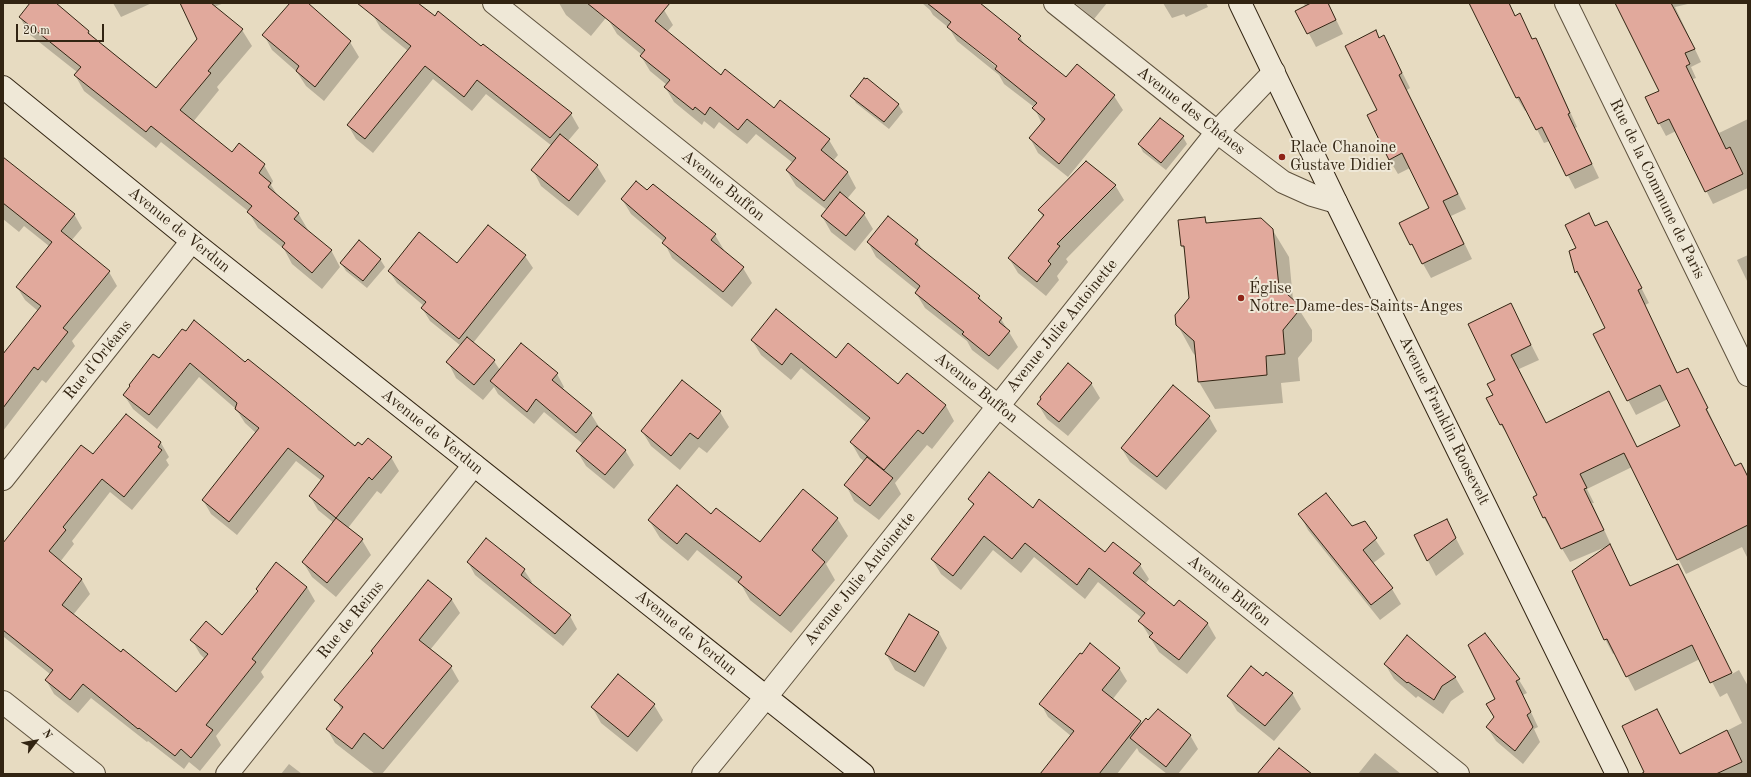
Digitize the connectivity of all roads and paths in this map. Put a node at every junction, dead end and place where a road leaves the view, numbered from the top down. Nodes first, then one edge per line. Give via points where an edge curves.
1 (494, 3) edge
2 (1056, 3) edge
3 (1240, 3) edge
4 (1566, 3) edge
5 (1274, 72) junction
6 (3, 87) edge
7 (1217, 132) junction
8 (1336, 202) junction
9 (192, 242) junction
10 (1748, 375) edge
11 (998, 406) junction
12 (474, 465) junction
13 (3, 479) edge
14 (766, 697) junction
15 (3, 702) edge
16 (94, 774) edge
17 (227, 774) edge
18 (703, 774) edge
19 (863, 774) edge
20 (1458, 774) edge
21 (1617, 774) edge

1 - 11 street, Avenue Buffon
2 - 7 street, Avenue des Chênes
3 - 5 street, Avenue Franklin Roosevelt
4 - 10 street, Rue de la Commune de Paris
5 - 7 street, Avenue Julie Antoinette
5 - 8 street, Avenue Franklin Roosevelt
6 - 9 street, Avenue de Verdun
7 - 8 street, Avenue des Chênes via 1283,182
7 - 11 street, Avenue Julie Antoinette
8 - 21 street, Avenue Franklin Roosevelt
9 - 12 street, Avenue de Verdun
9 - 13 street, Rue d'Orléans
11 - 14 street, Avenue Julie Antoinette
11 - 20 street, Avenue Buffon
12 - 14 street, Avenue de Verdun
12 - 17 street, Rue de Reims
14 - 18 street, Avenue Julie Antoinette
14 - 19 street, Avenue de Verdun
15 - 16 street

